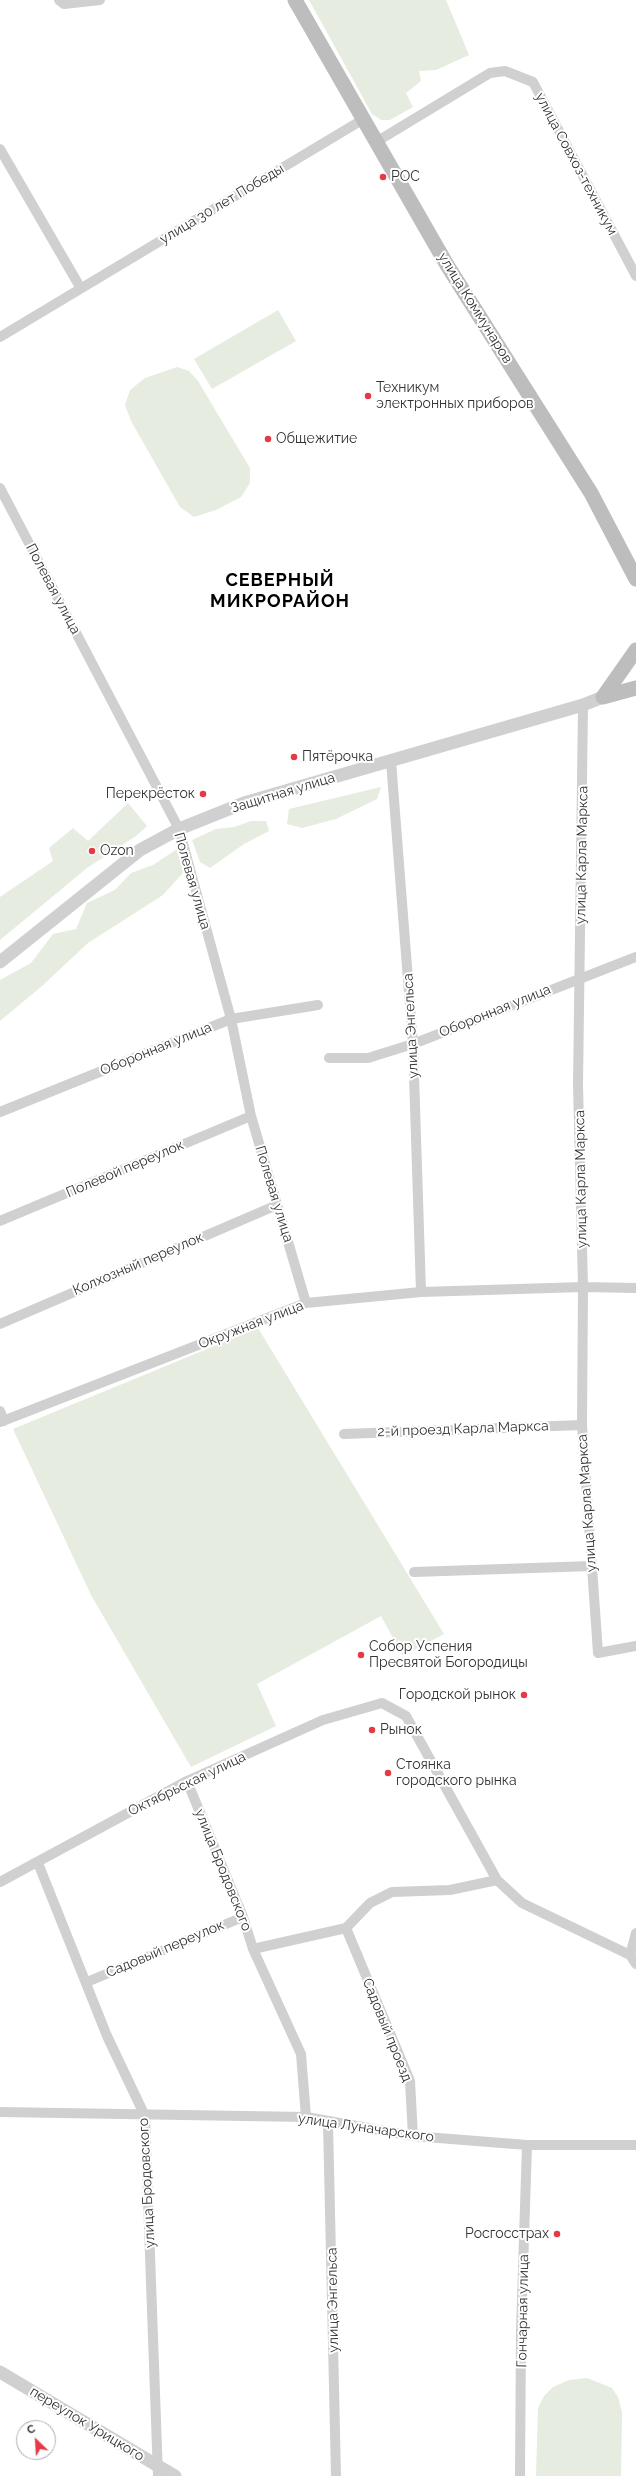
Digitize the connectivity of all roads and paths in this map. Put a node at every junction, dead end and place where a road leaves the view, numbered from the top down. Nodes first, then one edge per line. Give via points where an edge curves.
1 (59, 0) edge
2 (100, 0) edge
3 (295, 0) edge
4 (362, 120) junction
5 (376, 142) junction
6 (0, 149) edge
7 (636, 276) edge
8 (80, 287) junction
9 (0, 337) edge
10 (0, 488) edge
11 (636, 579) edge
12 (636, 650) edge
13 (636, 660) edge
14 (623, 669) junction
15 (636, 688) edge
16 (603, 697) junction
17 (583, 705) junction
18 (391, 761) junction
19 (179, 829) junction
20 (636, 957) edge
21 (0, 962) edge
22 (580, 977) junction
23 (318, 1005) dead end
24 (231, 1019) junction
25 (413, 1044) junction
26 (329, 1058) dead end
27 (0, 1112) edge
28 (250, 1116) junction
29 (277, 1205) junction
30 (0, 1221) edge
31 (584, 1287) junction
32 (636, 1288) edge
33 (421, 1292) junction
34 (306, 1303) junction
35 (0, 1324) edge
36 (0, 1411) edge
37 (2, 1422) edge
38 (582, 1425) junction
39 (344, 1434) dead end
40 (592, 1566) junction
41 (414, 1572) dead end
42 (636, 1646) edge
43 (187, 1782) junction
44 (38, 1863) junction
45 (497, 1880) junction
46 (0, 1882) edge
47 (243, 1917) junction
48 (346, 1928) junction
49 (636, 1933) edge
50 (253, 1949) junction
51 (633, 1960) edge
52 (87, 1982) junction
53 (0, 2112) edge
54 (145, 2116) junction
55 (306, 2118) junction
56 (328, 2123) junction
57 (413, 2136) junction
58 (527, 2145) junction
59 (636, 2145) edge
60 (0, 2372) edge
61 (158, 2471) edge
62 (175, 2476) edge
63 (336, 2476) edge
64 (520, 2476) edge

1 - 2 street via 64,4
3 - 4 main road, улица Коммунаров
4 - 5 main road, улица Коммунаров
4 - 8 street, улица 30 лет Победы
5 - 7 street, улица Совхоз-техникум via 490,73 505,71 533,82
5 - 11 main road, улица Коммунаров via 447,264 591,493
6 - 8 street
8 - 9 street, улица 30 лет Победы
10 - 19 street, Полевая улица
12 - 14 main road
13 - 14 main road
14 - 16 main road
15 - 16 main road
16 - 17 street, Защитная улица
17 - 18 street, Защитная улица
17 - 22 street, улица Карла Маркса
18 - 19 street, Защитная улица via 244,804
18 - 25 street, улица Энгельса
19 - 21 street, Защитная улица via 140,850
19 - 24 street, Полевая улица
20 - 22 street, Оборонная улица
22 - 25 street, Оборонная улица
22 - 31 street, улица Карла Маркса via 578,1084
23 - 24 street, Оборонная улица
24 - 27 street, Оборонная улица
24 - 28 street, Полевая улица
25 - 26 street, Оборонная улица via 368,1058
25 - 33 street, улица Энгельса
28 - 29 street, Полевая улица
28 - 30 street, Полевой переулок
29 - 34 street, Полевая улица
29 - 35 street, Колхозный переулок
31 - 32 street, Окружная улица
31 - 33 street, Окружная улица
31 - 38 street, улица Карла Маркса
33 - 34 street, Окружная улица
34 - 37 street, Окружная улица
36 - 37 street
38 - 39 street, 2-й проезд Карла Маркса
38 - 40 street, улица Карла Маркса
40 - 41 street
40 - 42 street, улица Карла Маркса via 598,1653
43 - 44 street, Октябрьская улица
43 - 45 street, Октябрьская улица via 323,1720 382,1703 406,1716
43 - 47 street, улица Бродовского
44 - 46 street, Октябрьская улица
44 - 52 street, улица Бродовского
45 - 48 street via 450,1890 392,1892 370,1903
45 - 51 street via 522,1903
47 - 50 street, улица Бродовского
47 - 52 street, Садовый переулок
48 - 50 street
48 - 57 street, Садовый проезд via 410,2081
49 - 51 street
50 - 55 street, улица Бродовского via 301,2054
52 - 54 street, улица Бродовского via 107,2036
53 - 54 street, улица Луначарского
54 - 55 street, улица Луначарского
54 - 61 street, улица Бродовского
55 - 56 street, улица Луначарского
56 - 57 street, улица Луначарского
56 - 63 street, улица Энгельса
57 - 58 street, улица Луначарского
58 - 59 street, улица Луначарского
58 - 64 street, Гончарная улица via 521,2331
60 - 61 street, переулок Урицкого
61 - 62 street, переулок Урицкого

